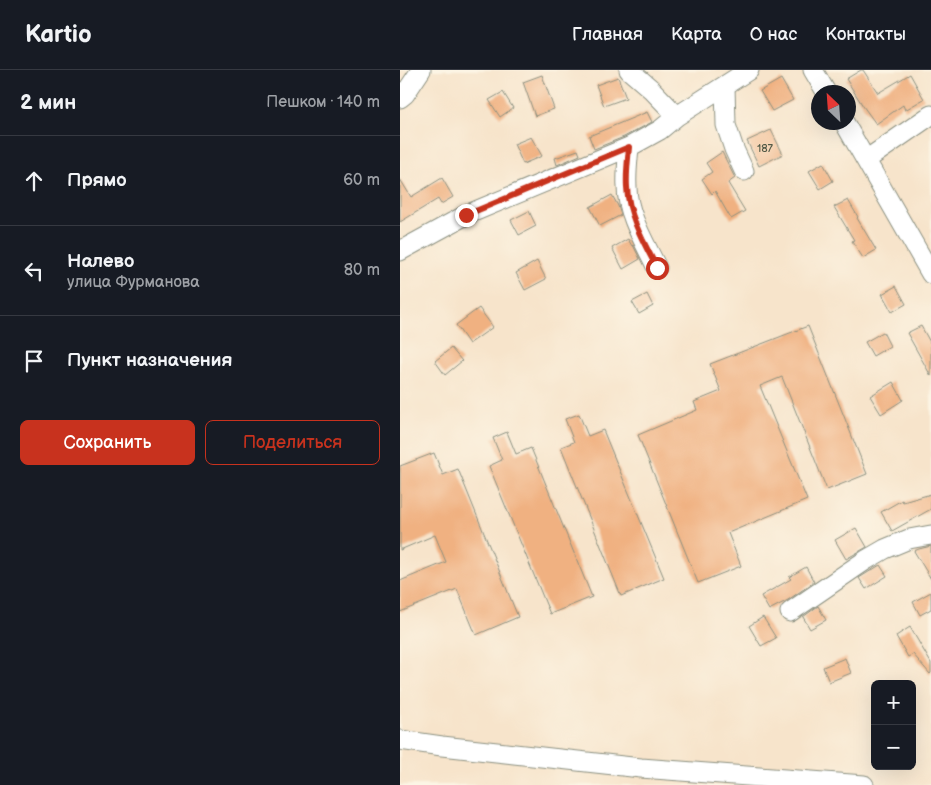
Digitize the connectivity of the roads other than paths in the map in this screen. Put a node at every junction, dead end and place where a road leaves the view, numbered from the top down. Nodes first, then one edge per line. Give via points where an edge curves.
1 (421, 70) edge
2 (629, 70) edge
3 (749, 70) edge
4 (813, 70) edge
5 (822, 85) edge
6 (725, 86) junction
7 (400, 98) edge
8 (677, 116) junction
9 (931, 116) edge
10 (849, 130) edge
11 (629, 147) junction
12 (866, 160) junction
13 (744, 172) dead end
14 (400, 251) edge
15 (657, 268) dead end
16 (931, 274) edge
17 (931, 534) edge
18 (790, 612) dead end
19 (400, 740) edge
20 (864, 785) edge

1 - 7 street
2 - 8 street
3 - 6 street
4 - 5 street
6 - 8 street
6 - 13 street via 726,124
8 - 11 street via 660,130
9 - 12 street
10 - 12 street
11 - 14 street via 466,215
11 - 15 street via 626,188 630,207
12 - 16 street
17 - 18 street via 885,549
19 - 20 street via 641,768

